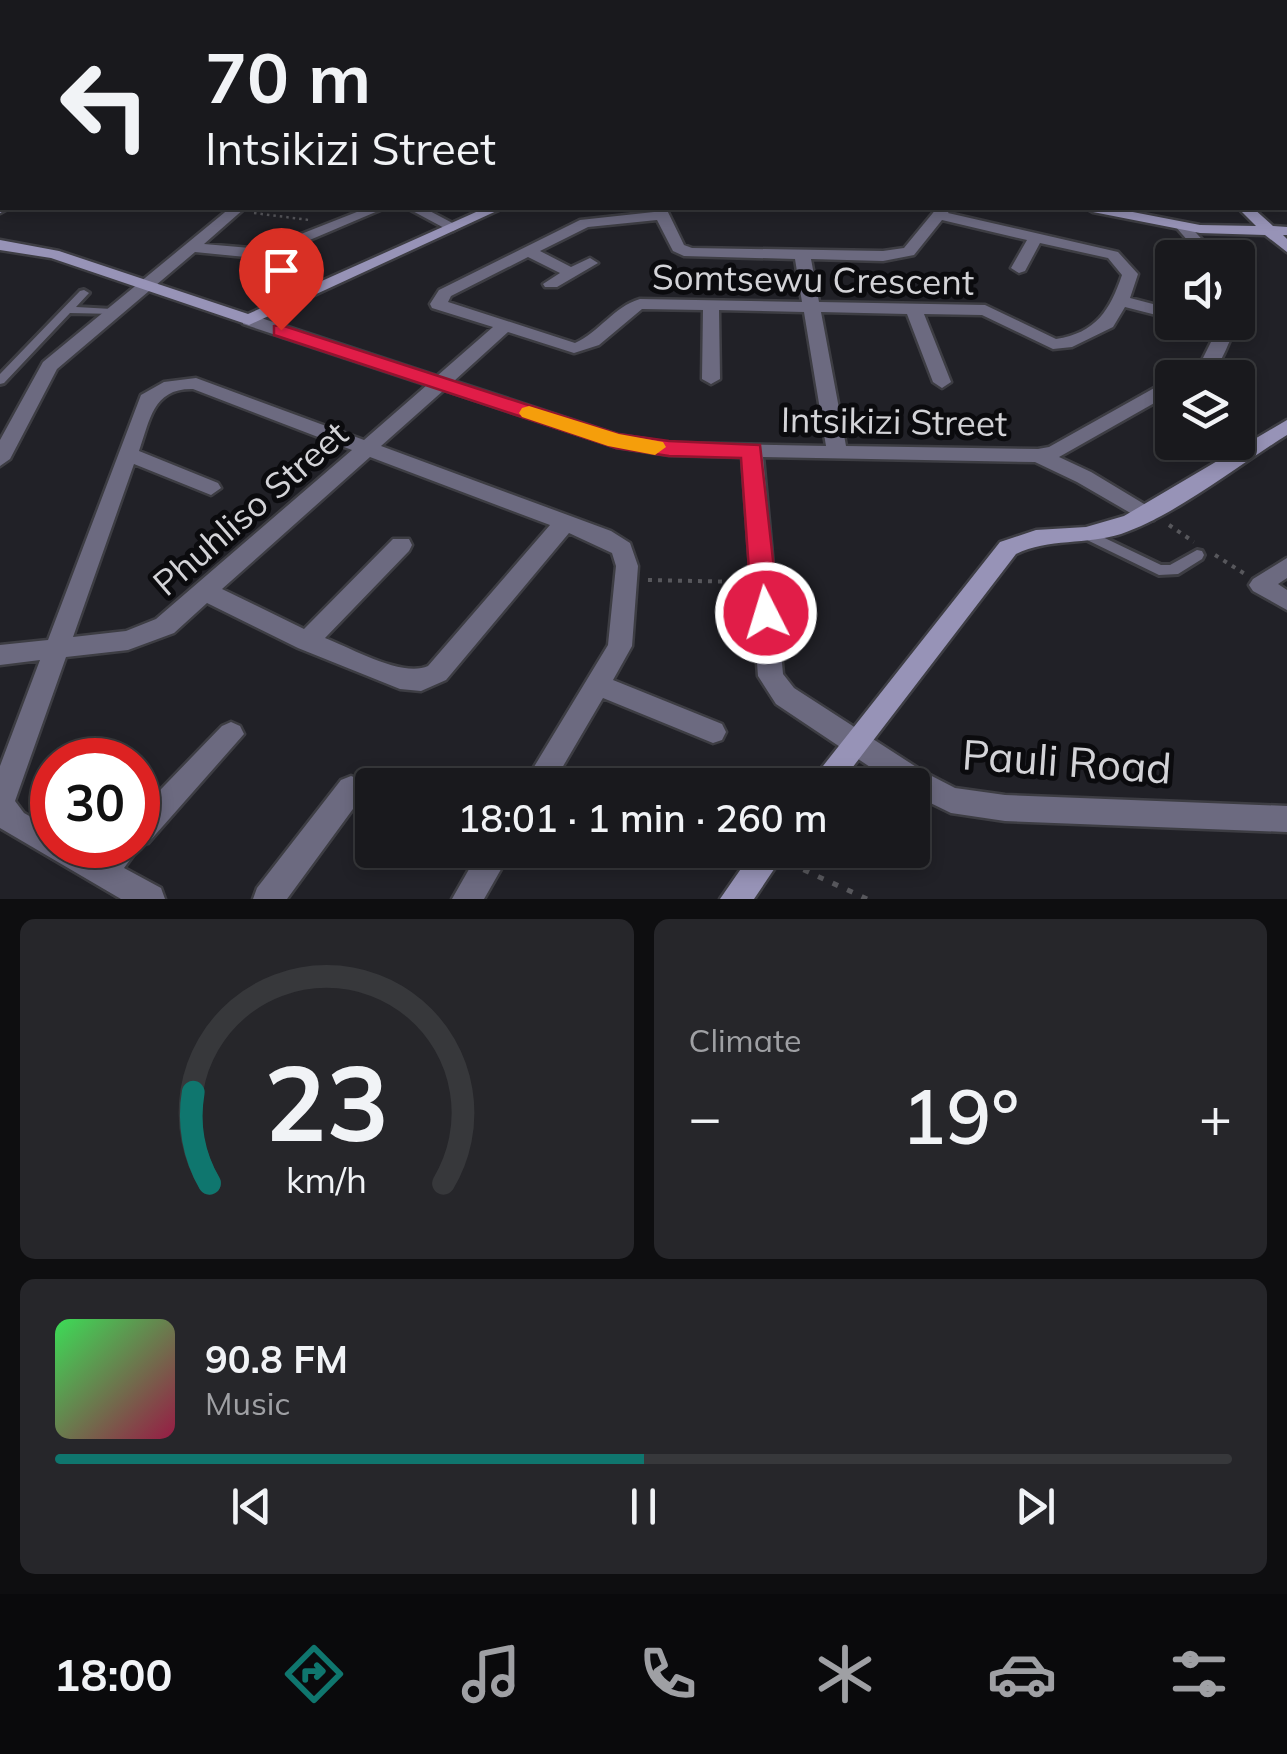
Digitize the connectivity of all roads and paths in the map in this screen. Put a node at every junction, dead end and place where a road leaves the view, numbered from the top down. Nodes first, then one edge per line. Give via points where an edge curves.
1 (235, 210) edge
2 (243, 210) edge
3 (373, 210) edge
4 (418, 210) edge
5 (491, 210) edge
6 (1103, 210) edge
7 (1248, 210) edge
8 (660, 211) edge
9 (941, 211) edge
10 (338, 224) junction
11 (454, 226) junction
12 (1182, 226) junction
13 (1279, 231) edge
14 (1036, 237) junction
15 (1195, 240) edge
16 (0, 245) edge
17 (1287, 246) edge
18 (190, 247) junction
19 (528, 251) junction
20 (802, 256) junction
21 (590, 263) dead end
22 (1019, 268) dead end
23 (572, 272) junction
24 (144, 284) junction
25 (551, 284) dead end
26 (84, 294) dead end
27 (1121, 301) junction
28 (711, 304) junction
29 (812, 306) junction
30 (912, 308) junction
31 (68, 310) junction
32 (1155, 310) edge
33 (112, 312) junction
34 (249, 320) junction
35 (504, 327) junction
36 (711, 379) dead end
37 (0, 380) edge
38 (942, 382) dead end
39 (440, 384) junction
40 (1155, 396) edge
41 (1287, 426) edge
42 (8, 430) edge
43 (366, 448) junction
44 (752, 450) junction
45 (837, 452) junction
46 (128, 454) junction
47 (1038, 456) junction
48 (0, 459) edge
49 (211, 488) dead end
50 (1146, 515) junction
51 (564, 524) junction
52 (1088, 534) junction
53 (401, 545) dead end
54 (1197, 555) dead end
55 (1287, 566) edge
56 (626, 580) junction
57 (763, 582) junction
58 (204, 591) junction
59 (1287, 601) edge
60 (308, 641) junction
61 (54, 649) junction
62 (0, 656) edge
63 (598, 684) junction
64 (712, 732) dead end
65 (231, 734) dead end
66 (854, 742) junction
67 (547, 768) edge
68 (835, 768) edge
69 (351, 789) dead end
70 (160, 810) edge
71 (1287, 819) edge
72 (30, 832) edge
73 (94, 868) edge
74 (105, 868) edge
75 (486, 868) edge
76 (758, 868) edge
77 (805, 868) edge
78 (101, 872) junction
79 (150, 899) edge
80 (268, 899) edge
81 (467, 899) edge
82 (735, 899) edge
83 (866, 899) edge

1 - 18 street
2 - 10 path
3 - 10 street
4 - 11 street
5 - 11 street
6 - 12 street
7 - 13 street
8 - 19 street, Somtsewu Crescent via 585,223
8 - 20 street via 678,248 690,254
9 - 14 street, Somtsewu Crescent
9 - 20 street via 902,256
10 - 18 street via 260,256
11 - 34 street
12 - 13 street
12 - 15 street
13 - 17 street
14 - 22 street
14 - 27 street, Somtsewu Crescent via 1113,255 1130,274
16 - 24 street, Intsikizi Street via 42,251
18 - 24 street
19 - 23 street
19 - 35 street, Somtsewu Crescent via 437,301
20 - 29 street
21 - 23 street
23 - 25 street
24 - 33 street
24 - 34 street, Intsikizi Street
26 - 31 lane
27 - 30 street, Somtsewu Crescent via 1106,323 1053,344 984,310
27 - 32 street
28 - 29 street, Somtsewu Crescent
28 - 35 street, Somtsewu Crescent via 635,305 579,348
28 - 36 street
29 - 30 street, Somtsewu Crescent
29 - 45 street
30 - 38 street
31 - 33 lane
31 - 37 lane
33 - 42 street via 49,366
34 - 39 street, Intsikizi Street
35 - 39 street, Phuhliso Street
39 - 43 street, Phuhliso Street
39 - 44 street, Intsikizi Street via 640,446
40 - 47 street
41 - 50 street
42 - 48 street
43 - 46 street via 188,383 168,385 148,399
43 - 51 street
43 - 58 street, Phuhliso Street
44 - 45 street, Intsikizi Street
44 - 57 street, Pauli Road
45 - 47 street, Intsikizi Street
46 - 49 street
46 - 61 street
47 - 50 street
50 - 52 street
51 - 56 street via 617,544 625,554
51 - 60 street via 437,673 421,681 400,679
52 - 54 lane via 1159,570 1174,570
52 - 66 street via 1035,538 1008,548
53 - 60 street
55 - 59 street via 1261,585
56 - 57 path
56 - 63 street via 623,636
57 - 66 street, Pauli Road via 774,684
58 - 60 street
58 - 61 street, Phuhliso Street via 146,634
61 - 62 street, Phuhliso Street
61 - 72 street via 1,801 13,822
63 - 64 street
63 - 67 street
65 - 70 street
66 - 68 street
66 - 71 street, Pauli Road via 951,800
69 - 80 street
73 - 78 street
74 - 78 street
75 - 81 street
76 - 82 street
77 - 83 path
78 - 79 street

